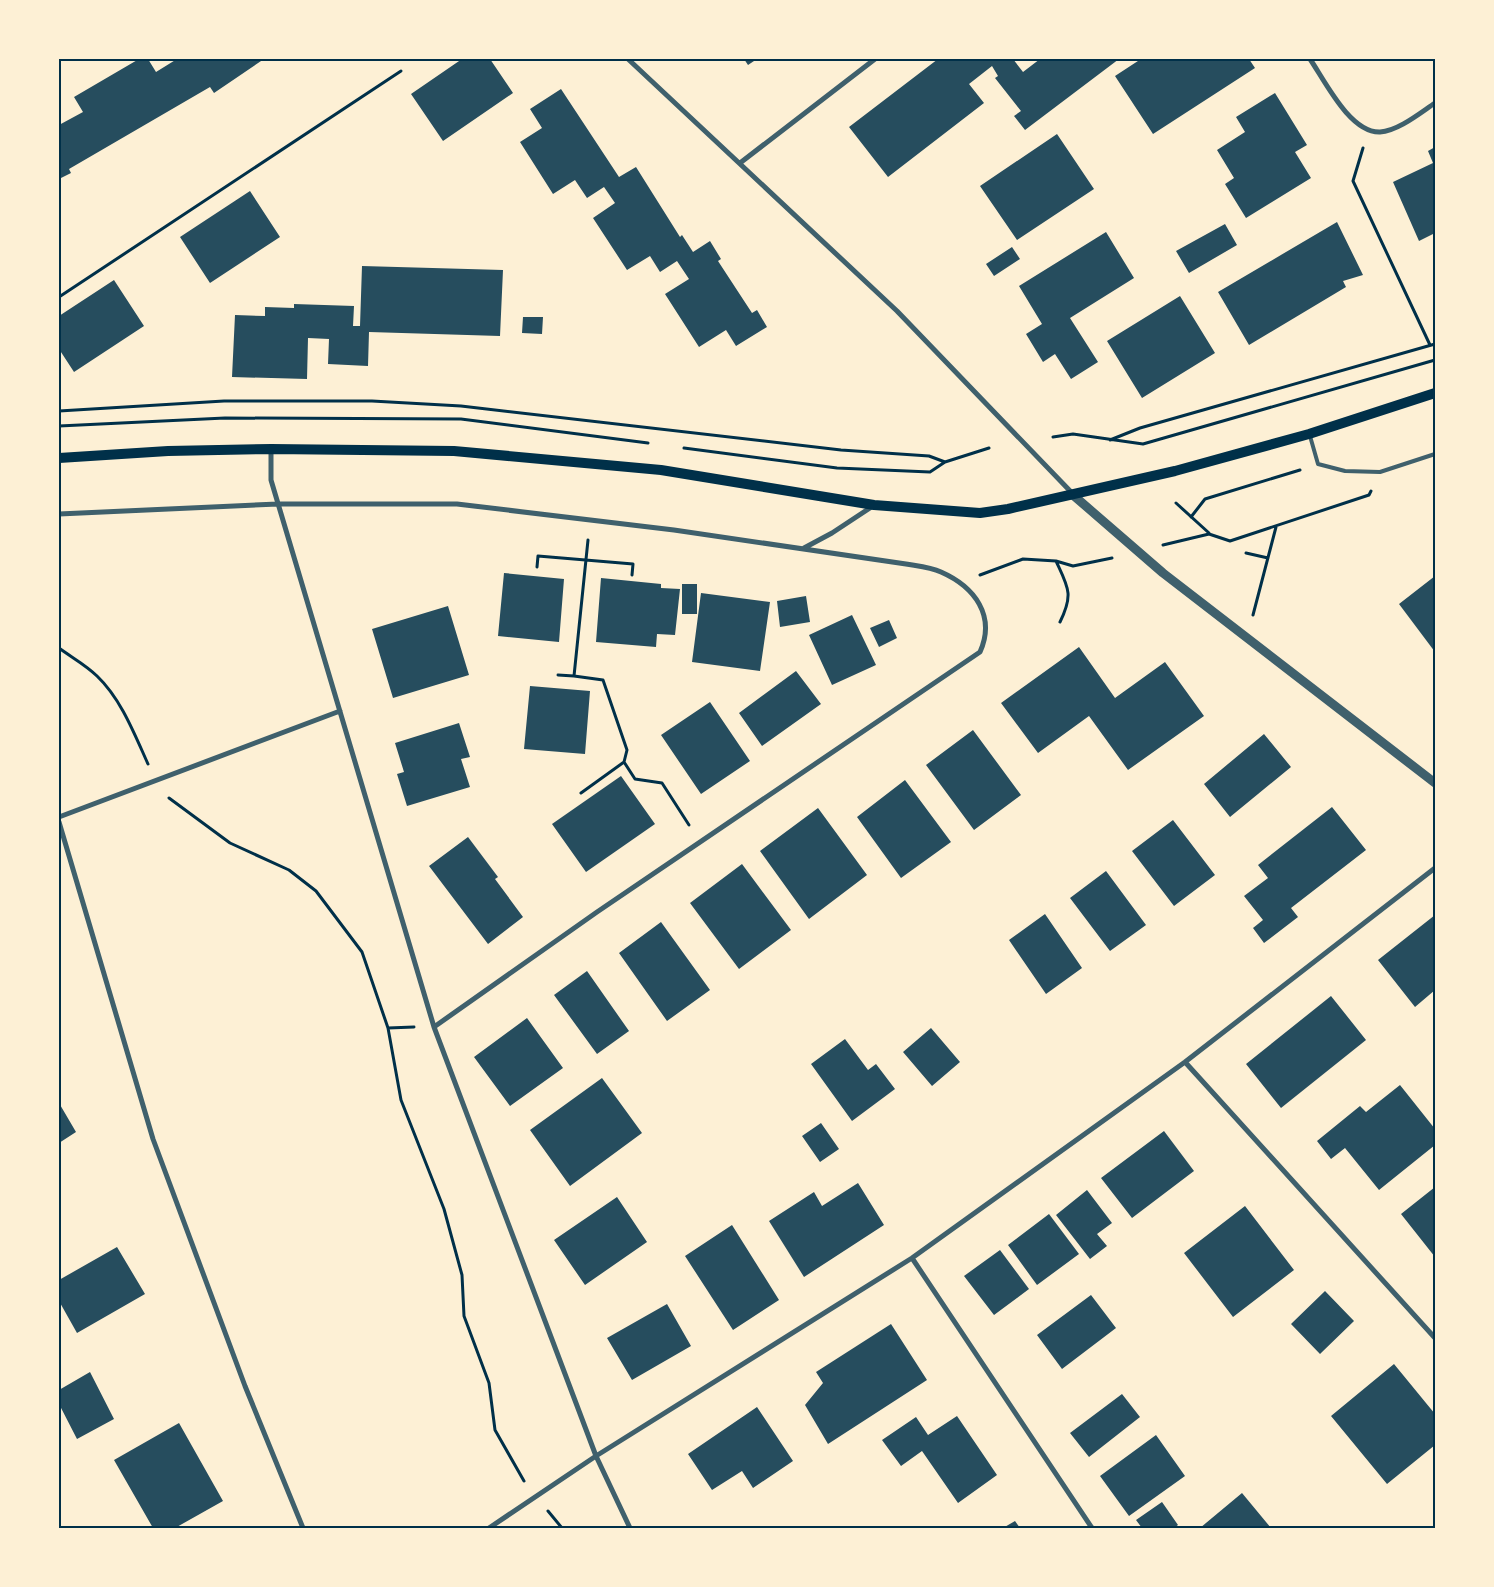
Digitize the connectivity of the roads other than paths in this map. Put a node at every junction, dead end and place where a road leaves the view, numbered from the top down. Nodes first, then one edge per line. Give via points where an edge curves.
1 (628, 59) edge
2 (875, 59) edge
3 (1310, 59) edge
4 (1435, 103) edge
5 (740, 163) junction
6 (1435, 393) edge
7 (1309, 434) junction
8 (271, 449) junction
9 (1435, 454) edge
10 (59, 458) edge
11 (1073, 495) junction
12 (278, 504) junction
13 (874, 505) junction
14 (59, 514) edge
15 (803, 549) junction
16 (340, 711) junction
17 (1435, 783) edge
18 (59, 817) edge
19 (59, 822) edge
20 (1435, 868) edge
21 (434, 1027) junction
22 (1185, 1062) junction
23 (912, 1258) junction
24 (1435, 1338) edge
25 (596, 1456) junction
26 (303, 1528) edge
27 (489, 1528) edge
28 (630, 1528) edge
29 (1092, 1528) edge

1 - 5 street
2 - 5 street
3 - 4 street via 1350,119 1368,131 1381,132 1394,127
5 - 11 street via 898,311
6 - 7 main road
7 - 9 lane via 1318,464 1345,471 1380,472
7 - 11 main road
8 - 10 main road
8 - 12 street via 271,480
8 - 13 main road via 454,451 660,470
11 - 13 main road via 980,512
11 - 17 street via 1163,573
12 - 14 street
12 - 15 street via 457,504
12 - 16 street
13 - 15 street
15 - 21 street via 940,571 962,584 980,605 986,638 980,652
16 - 18 street
16 - 21 street
19 - 26 street via 154,1139 245,1386
20 - 22 street
21 - 25 street
22 - 23 street
22 - 24 street
23 - 25 street
23 - 29 street
25 - 27 street
25 - 28 street

